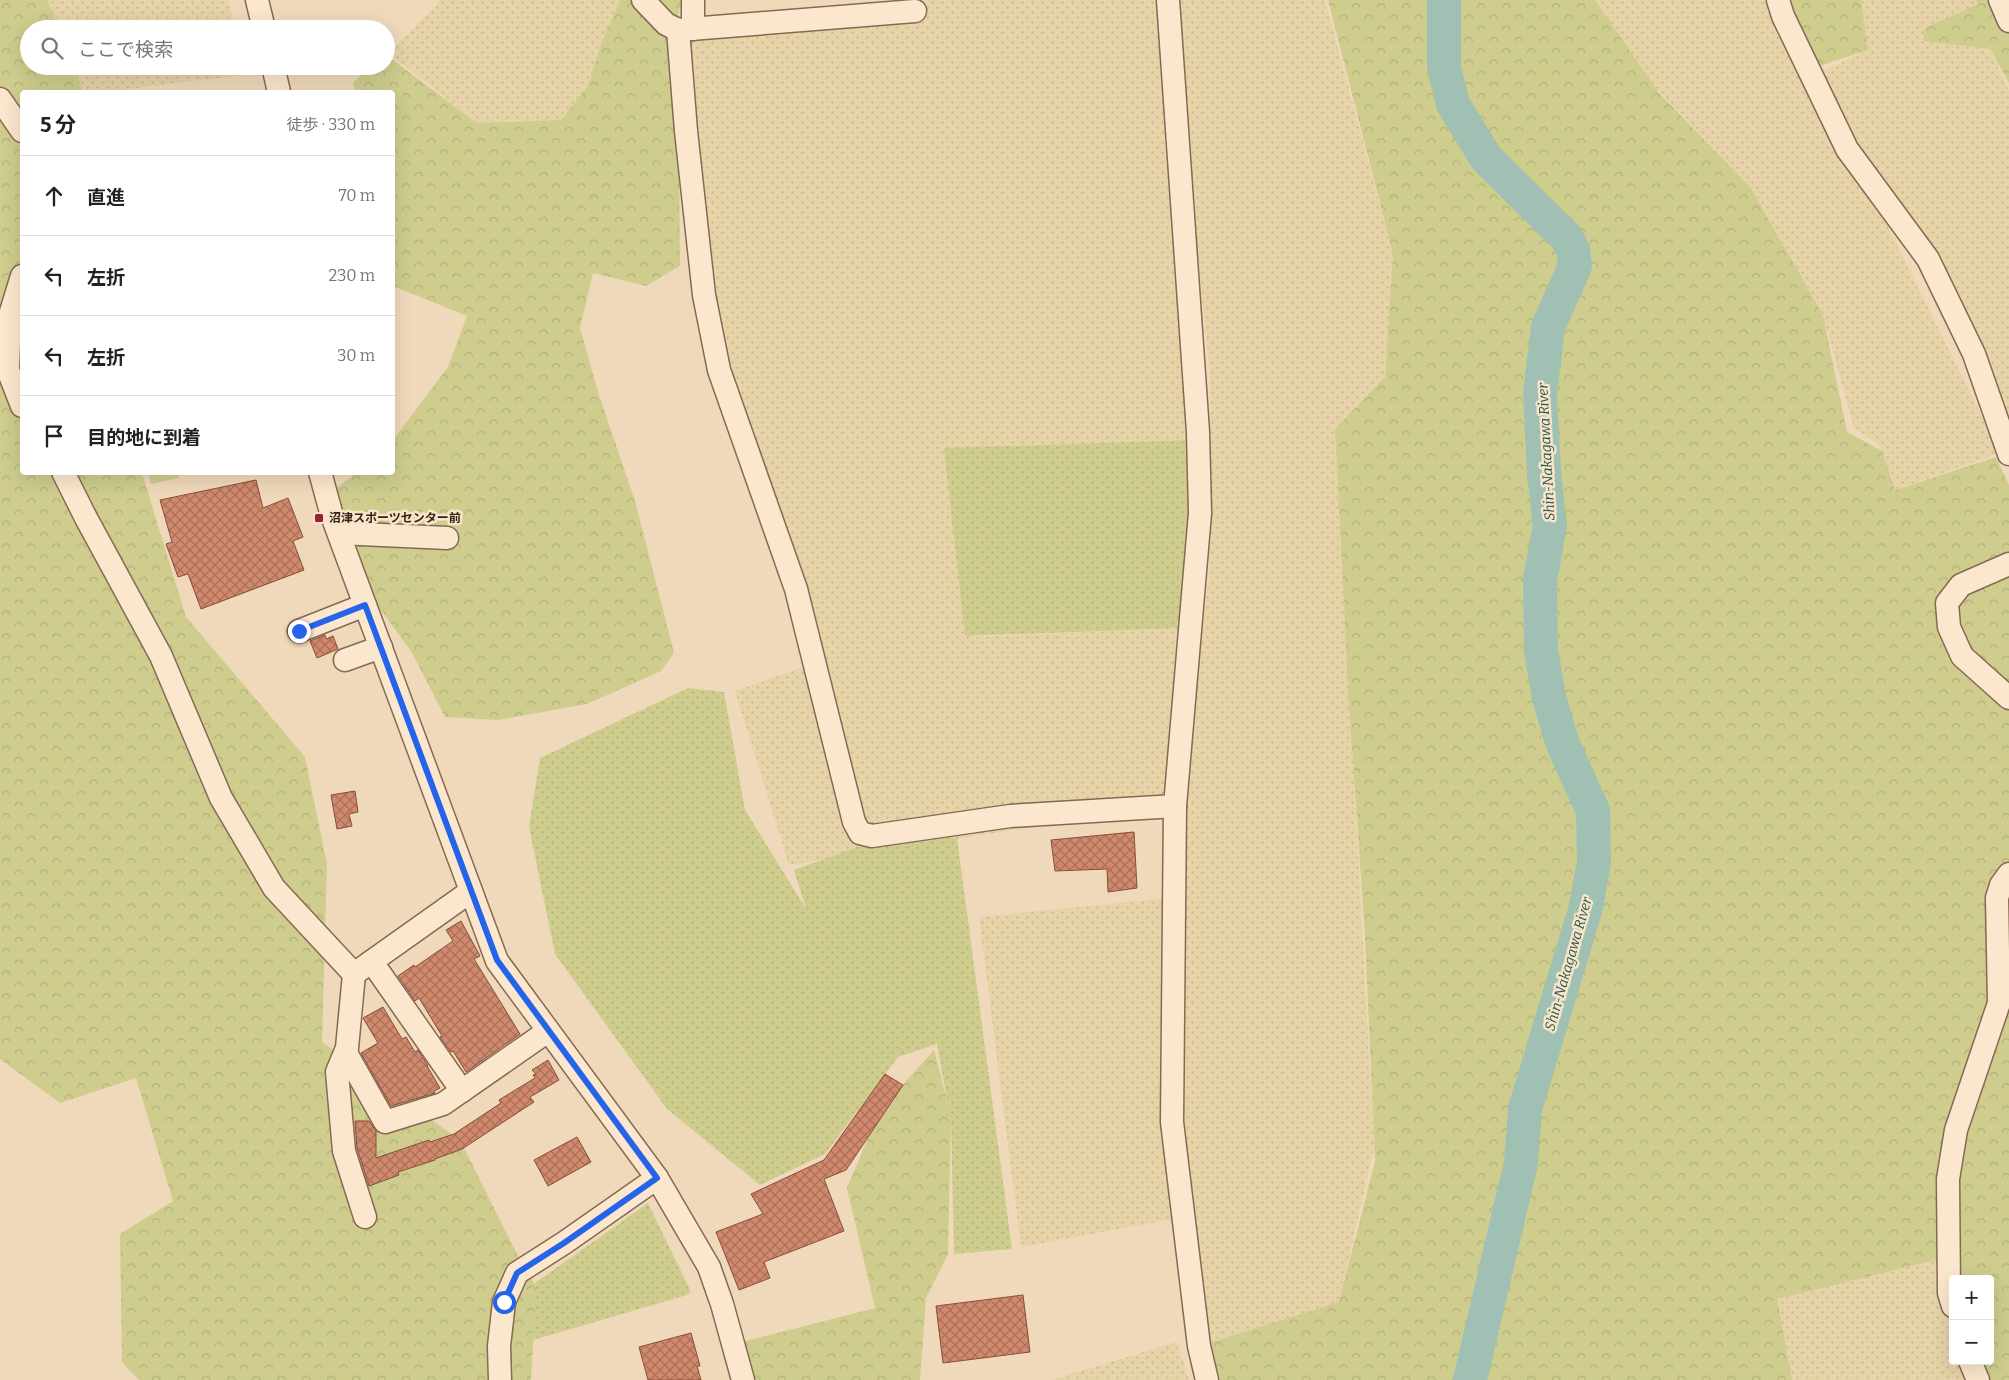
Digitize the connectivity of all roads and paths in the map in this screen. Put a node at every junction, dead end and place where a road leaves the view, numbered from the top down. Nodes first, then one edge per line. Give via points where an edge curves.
1 (257, 0) edge
2 (643, 0) edge
3 (693, 0) edge
4 (1168, 0) edge
5 (1778, 0) edge
6 (2000, 0) edge
7 (915, 12) dead end
8 (262, 20) edge
9 (2009, 21) edge
10 (686, 29) junction
11 (275, 75) edge
12 (279, 90) edge
13 (0, 99) edge
14 (20, 128) edge
15 (20, 281) edge
16 (5, 320) edge
17 (20, 401) edge
18 (2009, 454) edge
19 (64, 475) edge
20 (321, 475) edge
21 (339, 533) junction
22 (447, 538) dead end
23 (2009, 564) edge
24 (365, 605) junction
25 (299, 631) dead end
26 (381, 647) junction
27 (345, 660) dead end
28 (2009, 698) edge
29 (1175, 806) junction
30 (2009, 874) edge
31 (471, 891) junction
32 (363, 968) junction
33 (548, 1030) junction
34 (346, 1053) junction
35 (462, 1090) junction
36 (657, 1178) junction
37 (365, 1217) dead end
38 (1949, 1293) edge
39 (1972, 1365) edge
40 (500, 1380) edge
41 (743, 1380) edge
42 (1207, 1380) edge
43 (1978, 1380) edge

1 - 8 street
2 - 10 street via 666,24
3 - 10 street
4 - 29 street via 1198,432 1200,513
5 - 18 street via 1847,149 1928,259 1974,354
6 - 9 street
7 - 10 street
10 - 29 street via 686,131 704,295 719,370 796,589 854,822 860,833 872,836 1010,816
11 - 12 street
13 - 14 street
15 - 16 street
16 - 17 street via 8,370
19 - 32 street via 161,656 226,806 274,888
20 - 21 street
21 - 22 street
21 - 24 street
23 - 28 street via 1961,585 1947,603 1949,626 1962,656
24 - 25 street
24 - 26 street
26 - 27 street
26 - 31 street
29 - 42 street via 1172,1122 1199,1346
30 - 38 street via 1997,898 1999,1003 1956,1130 1948,1180
31 - 32 street
31 - 33 street via 497,960
32 - 34 street
32 - 35 street
33 - 35 street
33 - 36 street
34 - 35 street via 385,1122 443,1104
34 - 37 street via 337,1072 344,1151
36 - 40 street via 517,1273 504,1302 499,1346
36 - 41 street via 709,1267
39 - 43 street

